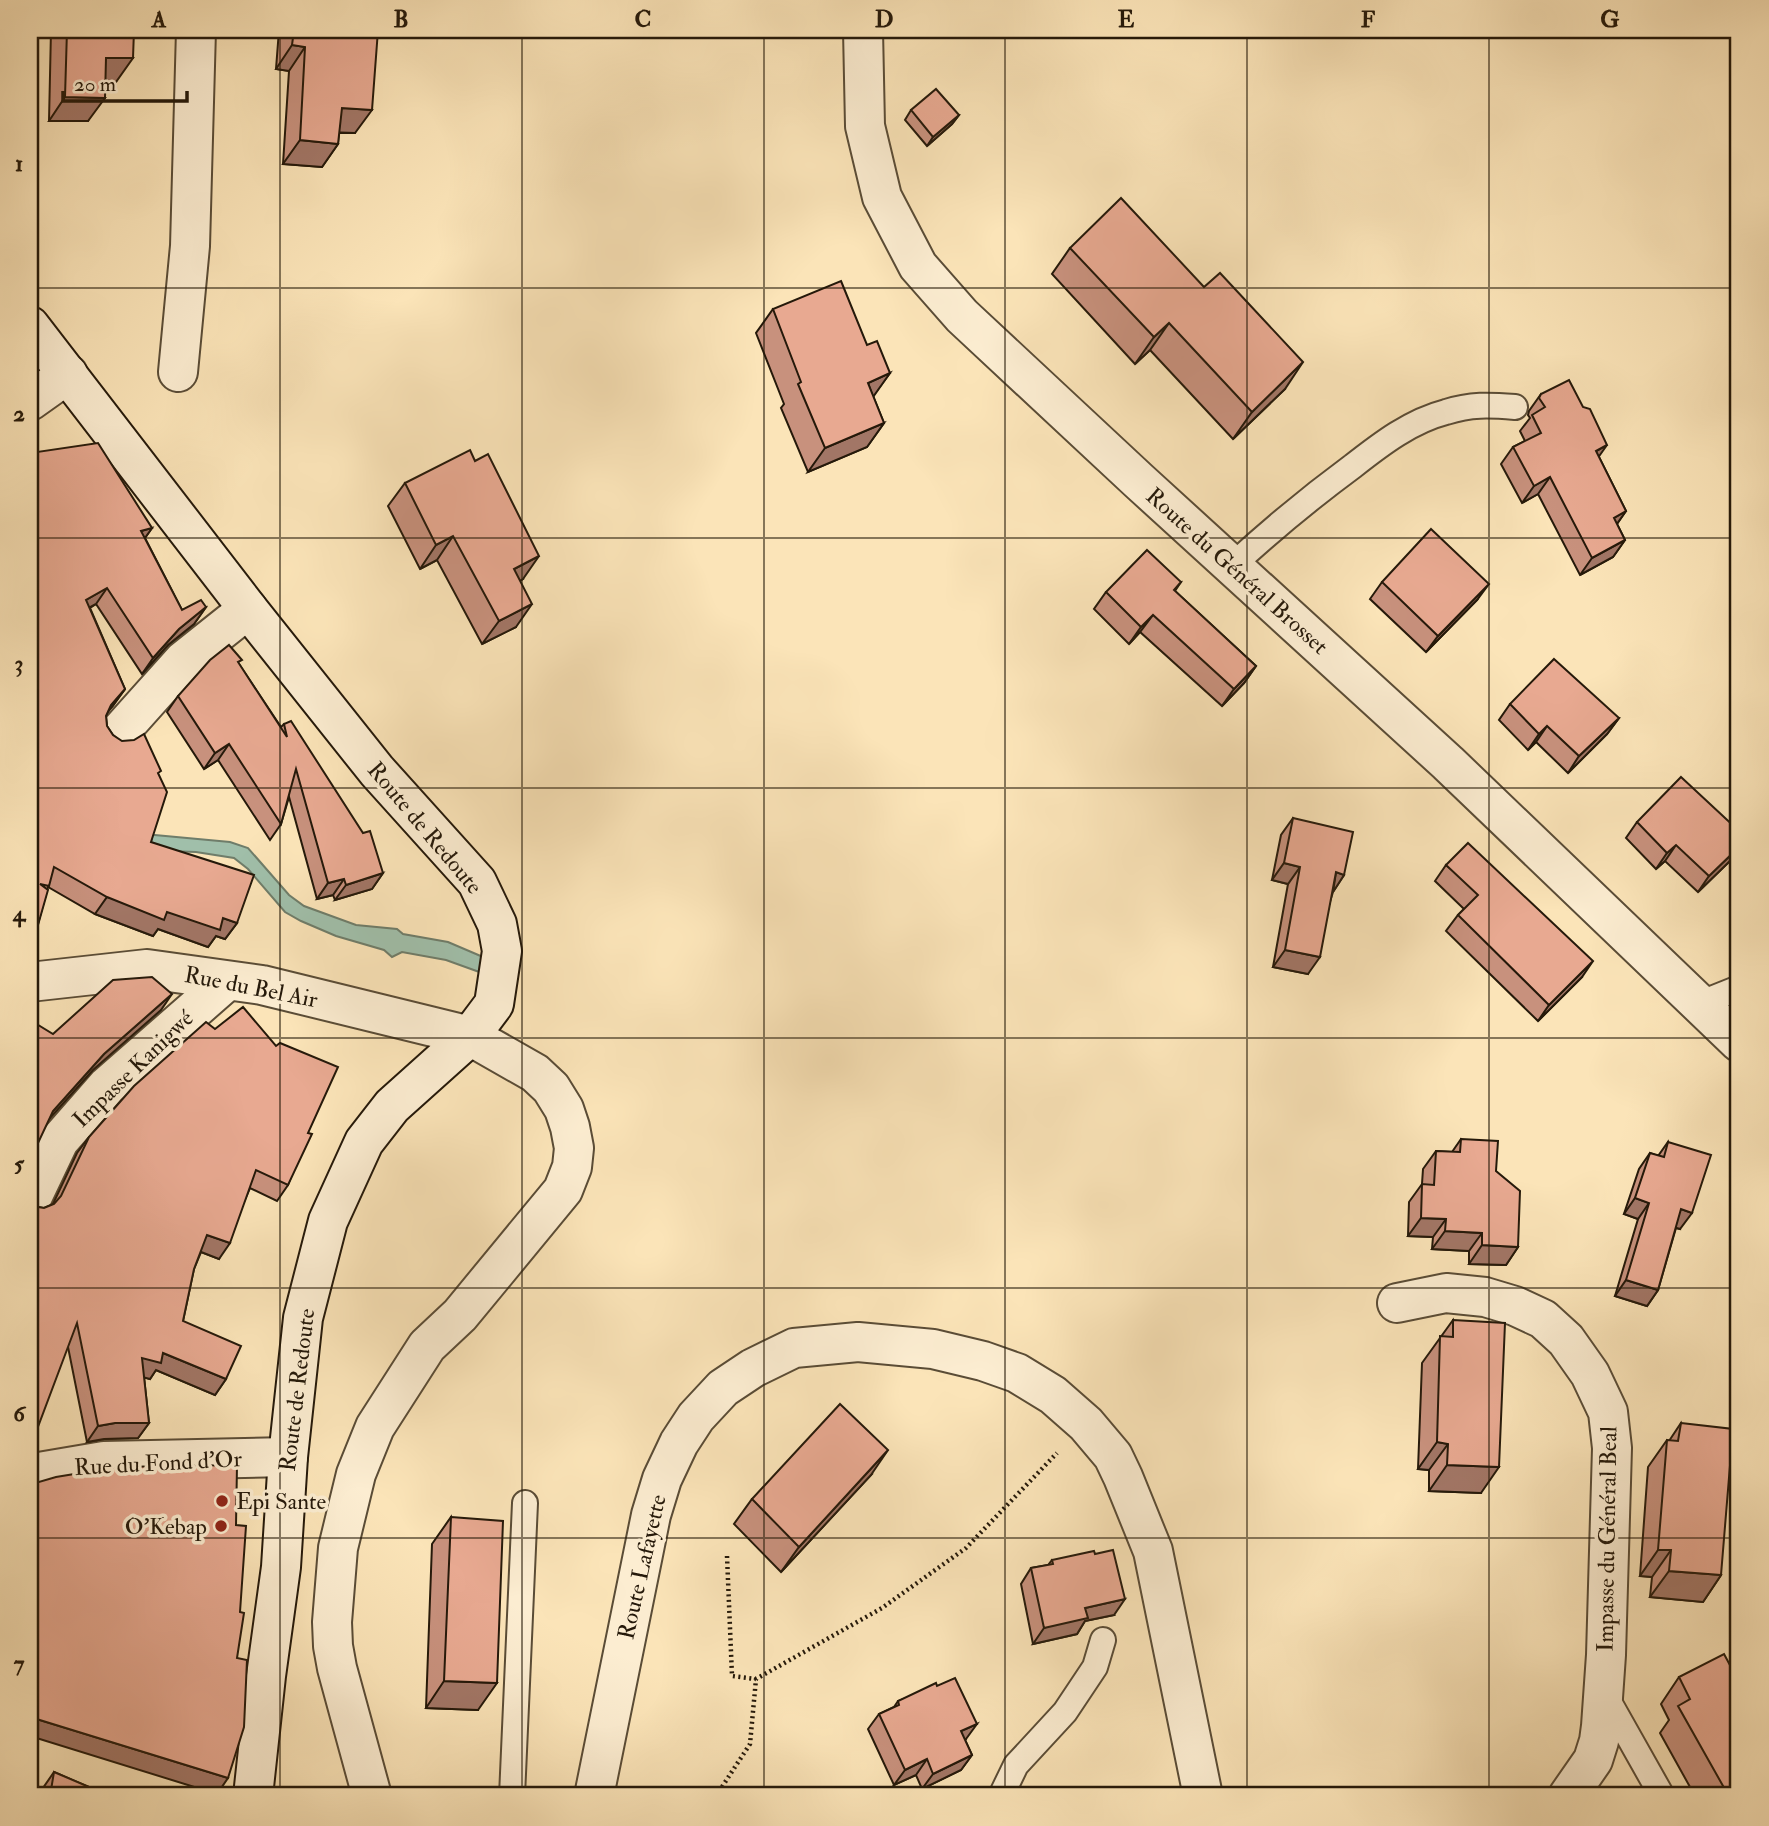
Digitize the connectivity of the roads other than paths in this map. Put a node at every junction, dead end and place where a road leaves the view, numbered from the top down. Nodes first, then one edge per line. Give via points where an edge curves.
1 (196, 30) edge
2 (863, 30) edge
3 (30, 326) edge
4 (178, 372) dead end
5 (68, 374) junction
6 (30, 401) edge
7 (1515, 407) dead end
8 (1232, 566) junction
9 (248, 609) junction
10 (116, 736) edge
11 (227, 981) junction
12 (30, 982) edge
13 (1739, 988) edge
14 (1699, 1004) junction
15 (470, 1036) junction
16 (1739, 1042) edge
17 (30, 1202) edge
18 (1397, 1303) dead end
19 (288, 1457) junction
20 (30, 1476) edge
21 (525, 1503) dead end
22 (1103, 1640) dead end
23 (1603, 1693) junction
24 (253, 1796) edge
25 (372, 1796) edge
26 (512, 1796) edge
27 (594, 1796) edge
28 (1001, 1796) edge
29 (1203, 1796) edge
30 (1568, 1796) edge
31 (1662, 1796) edge

1 - 4 street via 190,246
2 - 8 street, Route du Général Brosset via 864,126 882,197 918,266 962,316
3 - 5 street, Route de Redoute
5 - 6 street
5 - 9 street, Route de Redoute
7 - 8 lane via 1479,404 1412,424 1331,482
8 - 14 street, Route du Général Brosset via 1448,763
9 - 10 street via 184,660
9 - 15 street, Route de Redoute via 377,771 477,882 497,924 502,951 494,1004
11 - 12 street, Rue du Bel Air via 147,969
11 - 15 street, Rue du Bel Air via 262,985
11 - 17 street, Impasse Kanigwé via 107,1086 59,1141
13 - 14 lane
14 - 16 street, Route du Général Brosset
15 - 19 street, Route de Redoute via 392,1106 364,1142 328,1221 303,1318
15 - 25 street via 535,1073 551,1088 570,1127 572,1167 563,1190 460,1315 427,1346 375,1427 356,1474 338,1548 333,1646
18 - 23 street, Impasse du Général Beal via 1446,1293 1515,1306 1543,1319 1566,1340 1590,1374 1608,1412 1612,1448
19 - 20 street, Rue du Fond d'Or via 104,1461
19 - 24 street, Route de Redoute via 281,1567
21 - 26 lane
22 - 28 lane via 1095,1667 1065,1712 1016,1765
23 - 30 street, Impasse du Général Beal via 1593,1760
23 - 31 lane
27 - 29 street, Route Lafayette via 651,1515 680,1443 696,1416 723,1388 753,1368 794,1348 858,1342 933,1349 1017,1373 1053,1395 1113,1456 1153,1551

